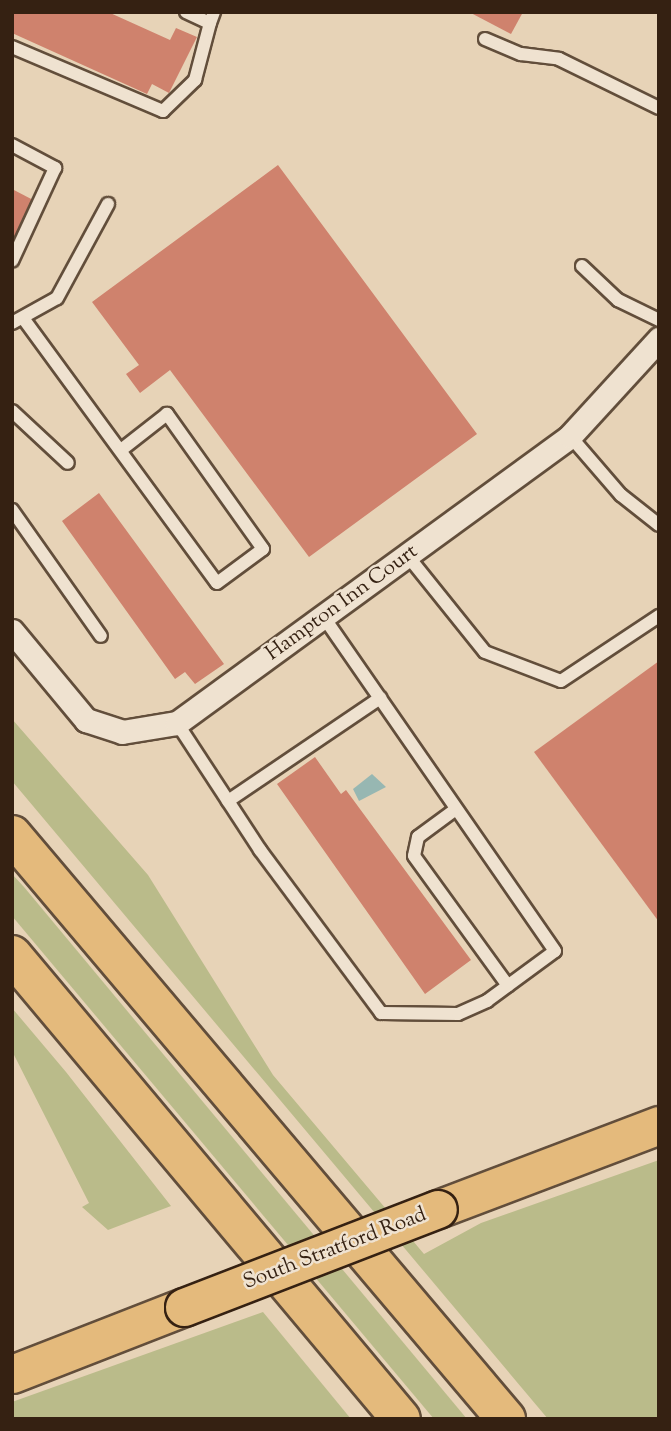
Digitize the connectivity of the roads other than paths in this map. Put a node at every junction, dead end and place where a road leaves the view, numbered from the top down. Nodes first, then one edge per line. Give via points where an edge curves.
1 (186, 12) edge
2 (212, 18) edge
3 (485, 39) dead end
4 (12, 47) edge
5 (659, 108) edge
6 (12, 145) edge
7 (108, 204) dead end
8 (12, 261) edge
9 (582, 266) dead end
10 (659, 320) edge
11 (18, 321) edge
12 (659, 340) edge
13 (12, 411) edge
14 (570, 436) junction
15 (121, 450) junction
16 (68, 463) dead end
17 (12, 510) edge
18 (659, 525) edge
19 (407, 555) junction
20 (659, 616) edge
21 (324, 617) junction
22 (12, 631) edge
23 (101, 636) dead end
24 (380, 698) junction
25 (177, 723) junction
26 (228, 801) junction
27 (456, 809) junction
28 (12, 835) edge
29 (12, 955) edge
30 (508, 986) junction
31 (659, 1125) edge
32 (363, 1373) junction
33 (12, 1374) edge
34 (377, 1419) edge
35 (401, 1419) edge
36 (506, 1419) edge

1 - 2 lane
2 - 4 lane via 195,80 163,111
3 - 5 lane via 521,54 559,59
6 - 8 lane via 55,168
7 - 11 lane via 57,298
9 - 10 lane via 618,300
11 - 15 lane
12 - 14 street, Hampton Inn Court
13 - 16 lane
14 - 18 lane via 621,495
14 - 19 street, Hampton Inn Court
15 - 15 lane via 218,583 263,549 167,414
17 - 23 lane
19 - 20 lane via 485,652 561,681
19 - 21 street, Hampton Inn Court
21 - 24 lane
21 - 25 street, Hampton Inn Court
22 - 25 street, Hampton Inn Court via 86,720 122,732
24 - 26 lane
24 - 27 lane
25 - 26 lane
26 - 30 lane via 381,1013 458,1014
27 - 30 lane via 418,837 414,856
27 - 30 lane via 555,951
28 - 36 highway
29 - 32 highway
31 - 33 main road, South Stratford Road, bridge
32 - 34 highway
32 - 35 highway

